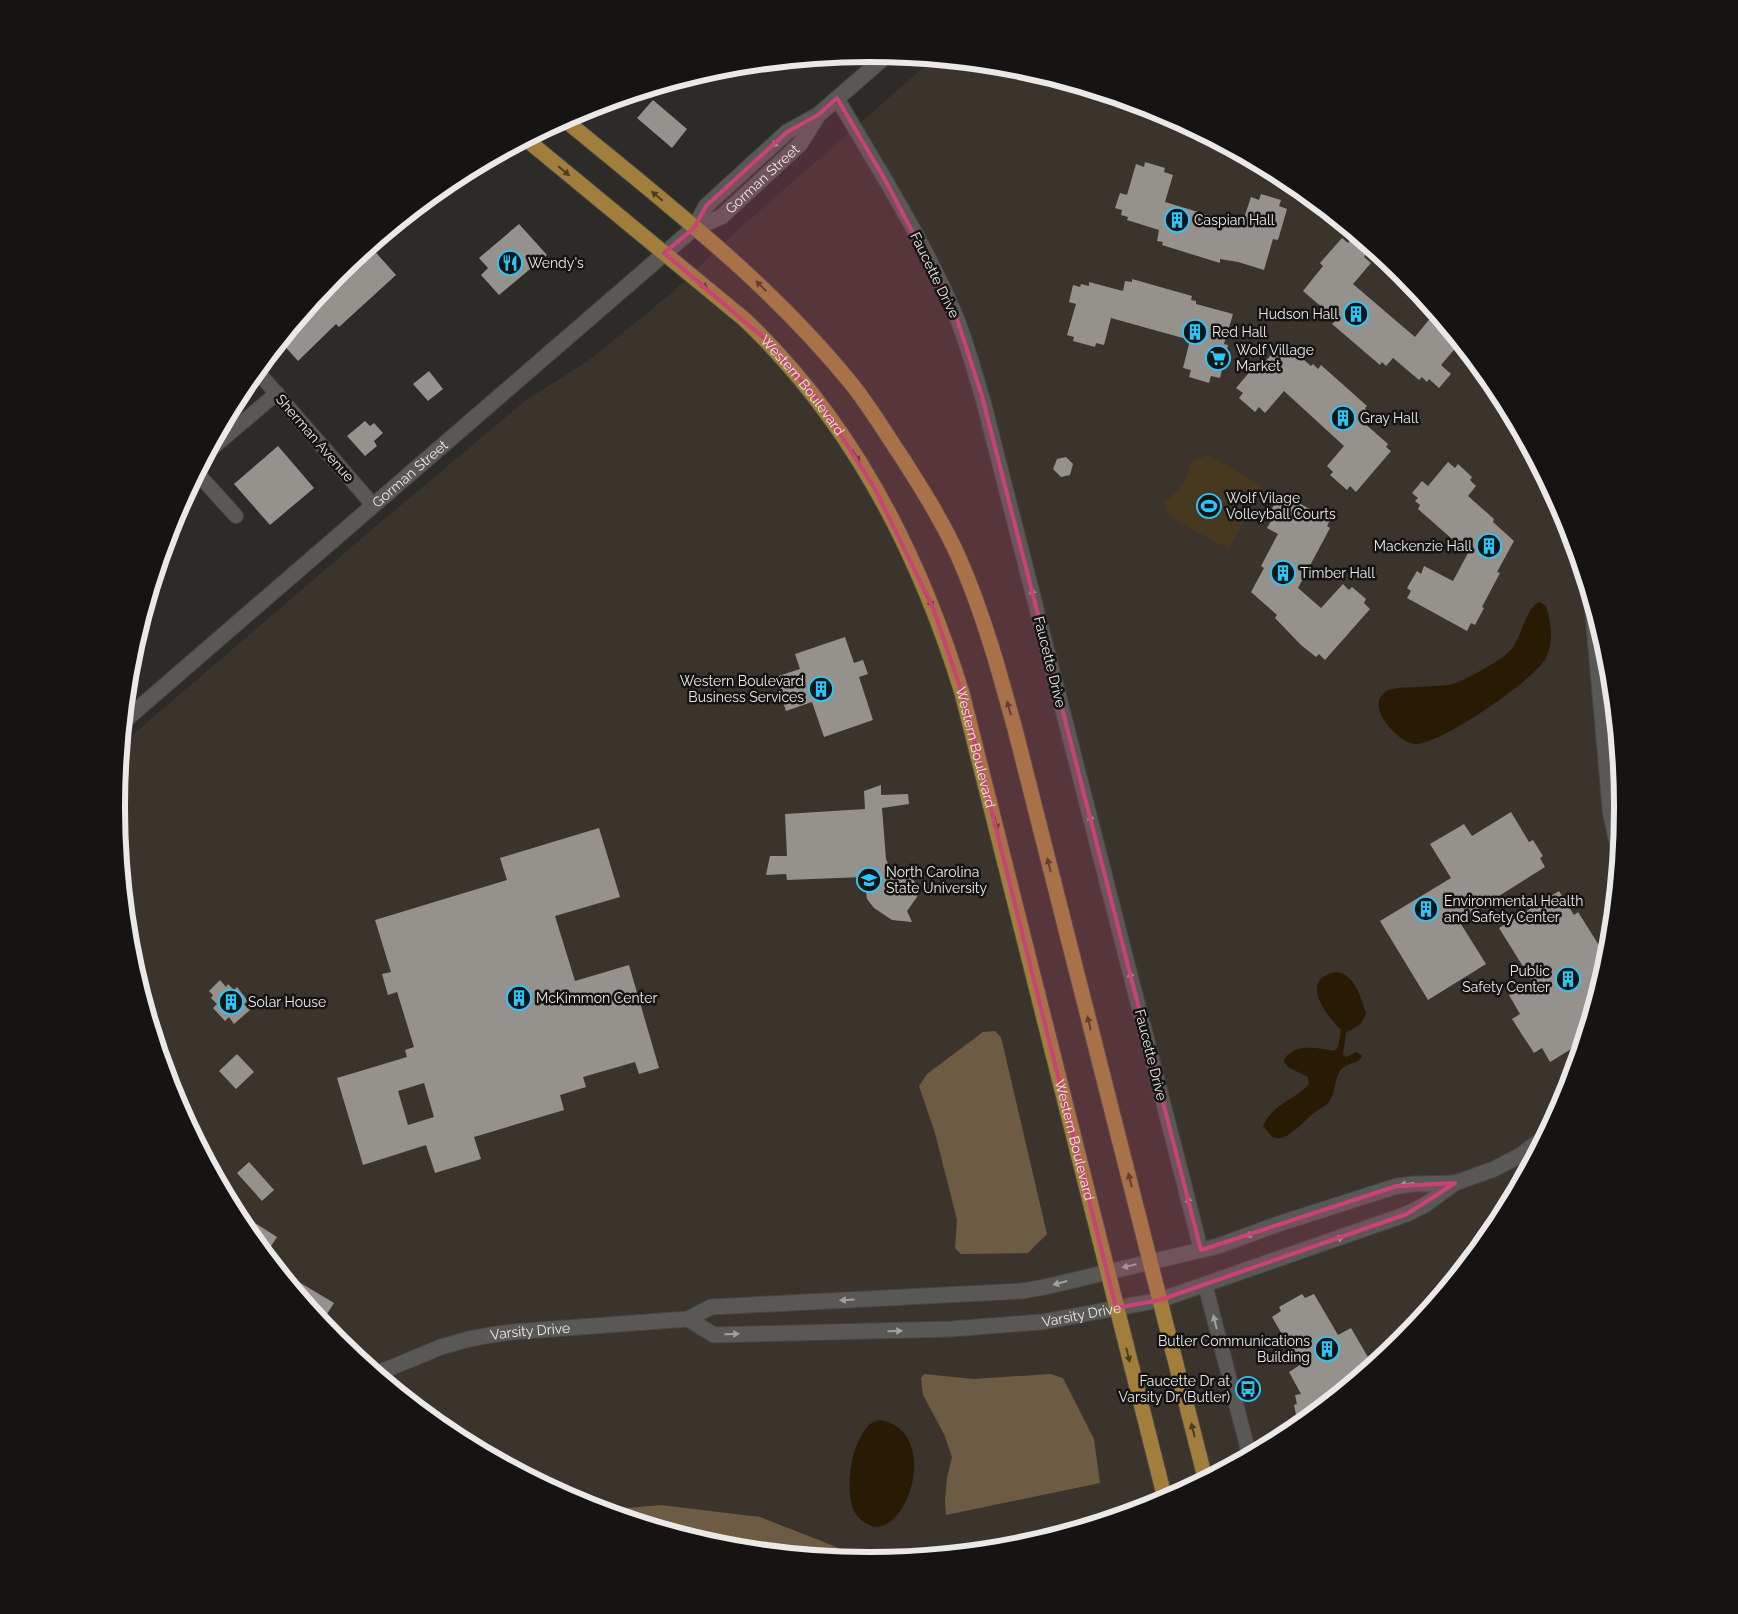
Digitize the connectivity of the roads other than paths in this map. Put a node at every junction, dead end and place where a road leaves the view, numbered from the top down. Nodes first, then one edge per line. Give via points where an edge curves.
1 (879, 62) edge
2 (837, 98) junction
3 (571, 125) edge
4 (531, 144) edge
5 (694, 228) junction
6 (664, 253) junction
7 (262, 376) edge
8 (277, 393) junction
9 (221, 441) edge
10 (201, 478) edge
11 (373, 504) junction
12 (236, 516) dead end
13 (1595, 646) edge
14 (131, 714) edge
15 (1613, 828) edge
16 (1531, 1148) edge
17 (1455, 1183) junction
18 (1201, 1250) junction
19 (1150, 1261) junction
20 (1108, 1272) junction
21 (1205, 1284) junction
22 (1160, 1300) junction
23 (1116, 1308) junction
24 (688, 1319) junction
25 (384, 1372) edge
26 (1247, 1448) edge
27 (1203, 1473) edge
28 (1163, 1491) edge

1 - 2 street, Gorman Street
2 - 5 street, Gorman Street via 818,116 800,144 721,217
18 -> 2 street, Faucette Drive via 982,396 954,310 925,251
5 -> 3 main road
4 -> 6 main road, Western Boulevard
5 - 6 street, Gorman Street
19 -> 5 main road via 1001,678 958,556 919,484 874,413 850,382 796,320
6 - 11 street, Gorman Street
6 -> 20 main road, Western Boulevard via 744,319 804,382 837,426 875,489 920,577 962,692
7 - 8 street, Sherman Avenue
8 - 9 street
8 - 11 street, Sherman Avenue
10 - 12 street
11 - 14 street, Gorman Street
13 - 15 street
16 - 17 street, Varsity Drive via 1494,1170
17 -> 18 street, Varsity Drive via 1396,1186
21 -> 17 street, Varsity Drive via 1407,1214
18 - 19 street, Varsity Drive
19 -> 20 street, Varsity Drive
19 - 22 main road
20 - 23 main road, Western Boulevard
20 -> 24 street, Varsity Drive via 1022,1291 712,1307
21 - 22 street, Varsity Drive
26 -> 21 street
22 - 23 street, Varsity Drive
27 -> 22 main road
24 -> 23 street, Varsity Drive via 714,1335 951,1329 1042,1322
23 -> 28 main road, Western Boulevard
24 - 25 street, Varsity Drive via 491,1335 441,1347

